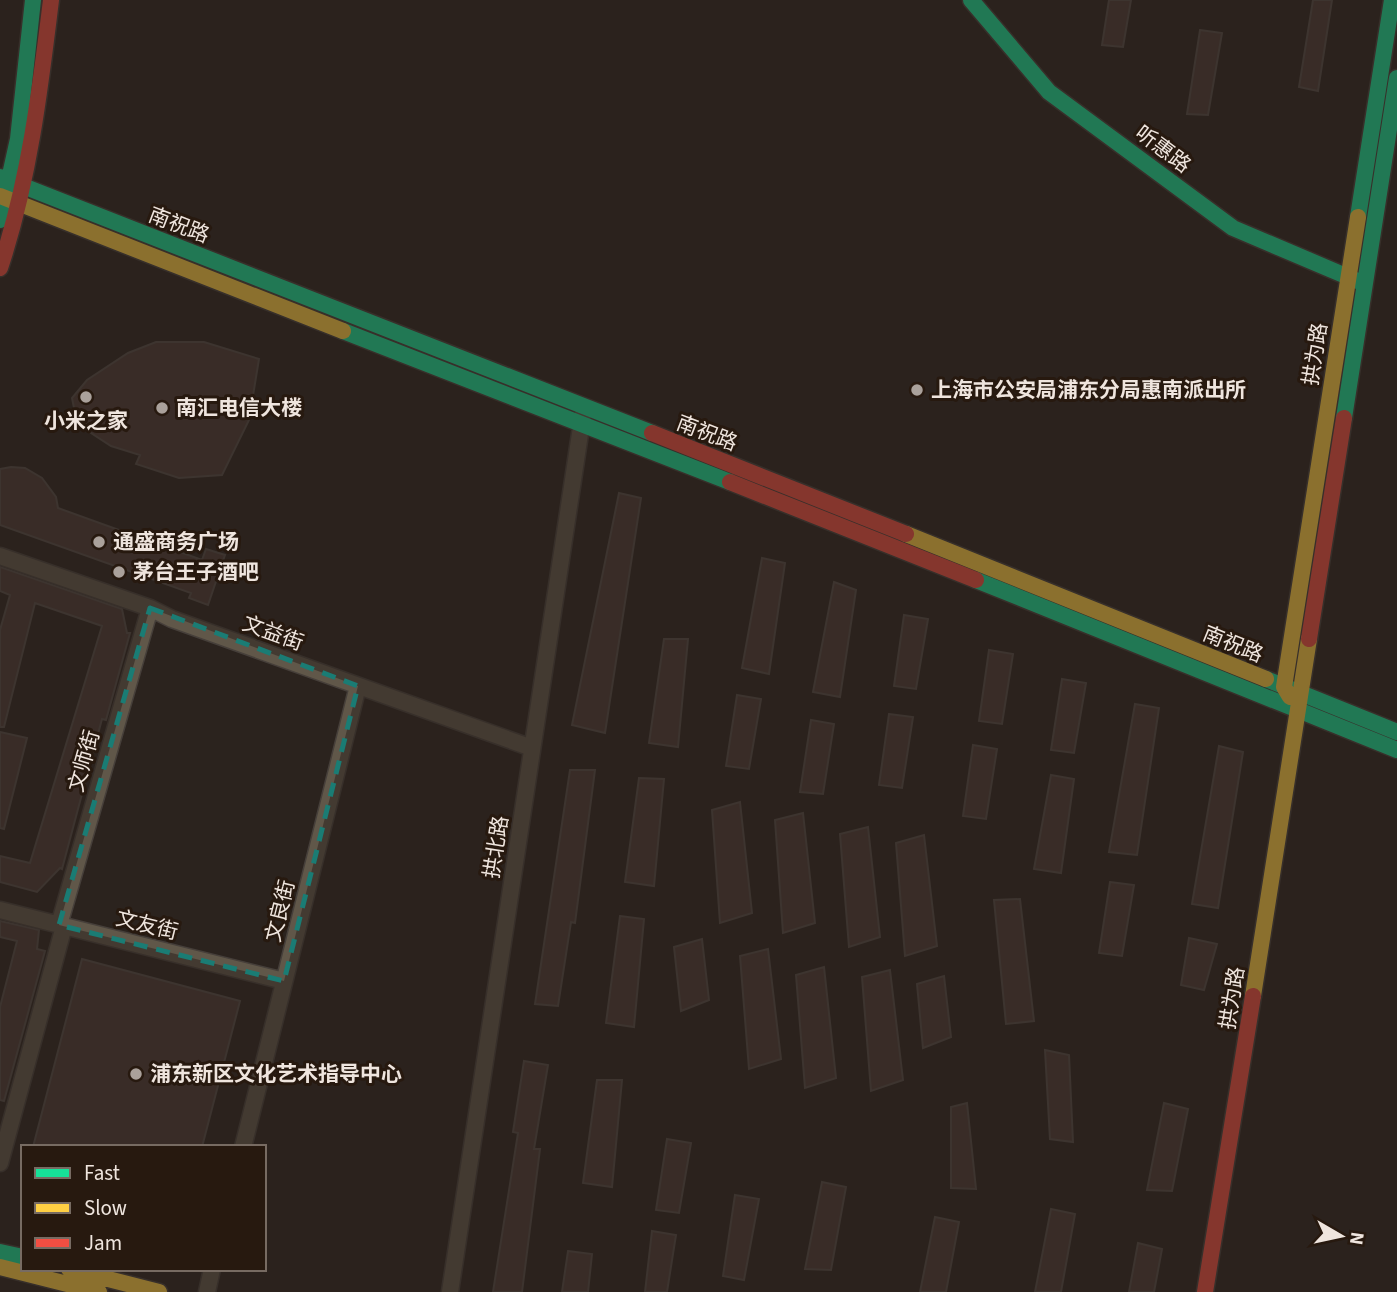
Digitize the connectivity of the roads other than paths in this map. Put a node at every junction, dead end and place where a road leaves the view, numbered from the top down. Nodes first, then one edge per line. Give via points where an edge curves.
1 (33, 0) edge
2 (51, 0) edge
3 (971, 0) edge
4 (1392, 0) edge
5 (1397, 78) edge
6 (12, 182) edge
7 (9, 199) edge
8 (0, 220) edge
9 (0, 268) edge
10 (1349, 278) junction
11 (1365, 283) junction
12 (584, 408) junction
13 (581, 425) junction
14 (0, 556) edge
15 (150, 608) junction
16 (358, 685) junction
17 (1284, 687) junction
18 (1300, 694) junction
19 (1298, 710) junction
20 (1397, 732) edge
21 (532, 748) junction
22 (1397, 750) edge
23 (0, 910) edge
24 (61, 925) junction
25 (284, 981) junction
26 (243, 1145) edge
27 (0, 1163) edge
28 (0, 1252) edge
29 (21, 1257) edge
30 (0, 1267) edge
31 (77, 1271) edge
32 (212, 1271) edge
33 (99, 1292) edge
34 (159, 1292) edge
35 (207, 1292) edge
36 (450, 1292) edge
37 (1205, 1292) edge

1 - 6 main road
2 - 6 main road
3 - 10 main road, 听惠路 via 1049,92 1222,220
4 - 10 main road, 拱为路
5 - 11 main road, 拱为路
6 - 7 main road
6 - 12 main road, 南祝路
7 - 8 main road
7 - 9 main road
7 - 13 main road, 南祝路
10 - 11 main road, 听惠路
10 - 17 main road, 拱为路
11 - 18 main road, 拱为路
12 - 13 street, 拱北路
12 - 17 main road, 南祝路
13 - 19 main road, 南祝路
13 - 21 street, 拱北路
14 - 15 street, 文益街
15 - 16 street, 文益街
15 - 24 street, 文师街
16 - 21 street, 文益街
16 - 25 street, 文良街
17 - 18 main road, 南祝路
17 - 19 main road
18 - 19 main road, 拱为路
18 - 20 main road, 南祝路
19 - 22 main road, 南祝路
19 - 37 main road, 拱为路
21 - 36 street, 拱北路
23 - 24 street, 文友街
24 - 25 street, 文友街
24 - 27 street, 文师街
25 - 26 street, 文良街
28 - 29 main road
30 - 33 main road
31 - 34 main road
32 - 35 street

